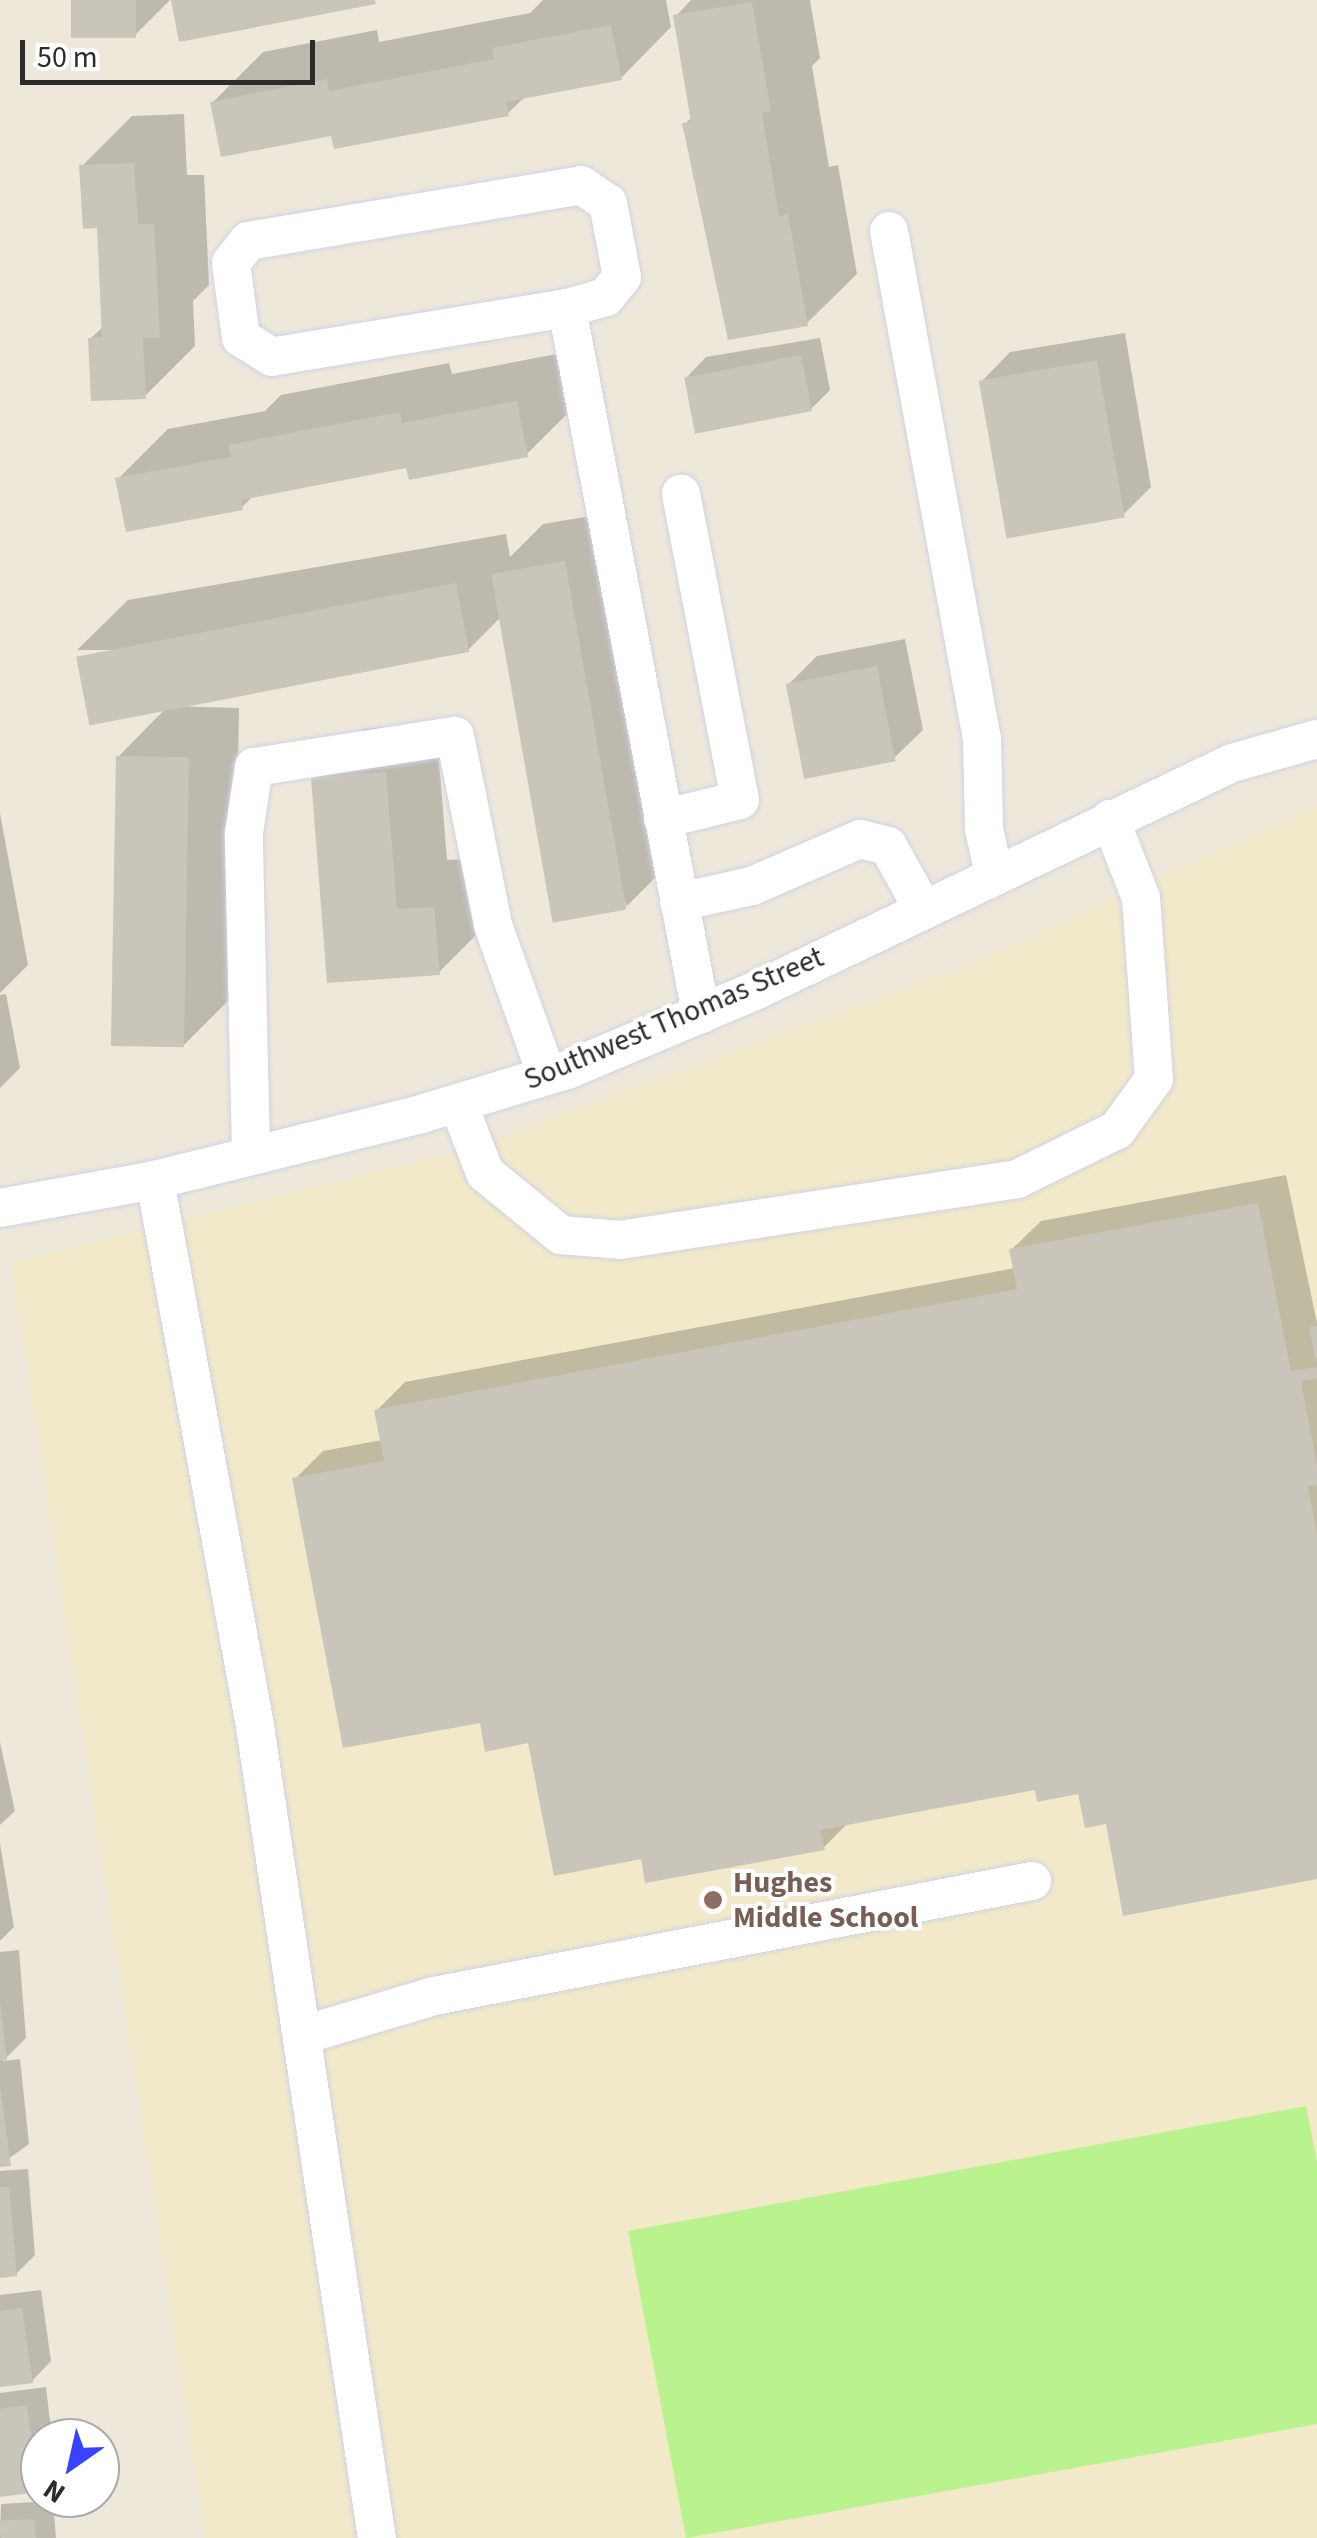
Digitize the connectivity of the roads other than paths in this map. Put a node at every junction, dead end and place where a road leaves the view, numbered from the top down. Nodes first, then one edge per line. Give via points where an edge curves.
1 (889, 232) dead end
2 (567, 308) junction
3 (681, 494) dead end
4 (1317, 740) edge
5 (662, 819) junction
6 (1110, 819) junction
7 (994, 874) junction
8 (678, 902) junction
9 (922, 909) junction
10 (701, 1014) junction
11 (548, 1076) junction
12 (458, 1103) junction
13 (251, 1153) junction
14 (154, 1180) junction
15 (0, 1208) edge
16 (1032, 1881) dead end
17 (304, 2035) junction
18 (377, 2538) edge

1 - 7 street via 982,739 984,829
2 - 2 street via 606,297 622,277 608,203 581,185 248,241 232,263 241,338 272,358
2 - 5 street
3 - 5 street via 740,800
4 - 6 street, Southwest Thomas Street via 1232,763
5 - 8 street
6 - 7 street, Southwest Thomas Street
6 - 12 street via 1141,898 1154,1078 1117,1130 1016,1179 620,1240 560,1235 485,1173
7 - 9 street, Southwest Thomas Street
8 - 9 street via 752,886 860,839 888,846
8 - 10 street
9 - 10 street, Southwest Thomas Street
10 - 11 street, Southwest Thomas Street
11 - 12 street, Southwest Thomas Street
11 - 13 street via 494,925 455,736 254,767 244,833
12 - 13 street, Southwest Thomas Street
13 - 14 street, Southwest Thomas Street
14 - 15 street, Southwest Thomas Street
14 - 17 street via 255,1726
16 - 17 street via 434,1996
17 - 18 street

